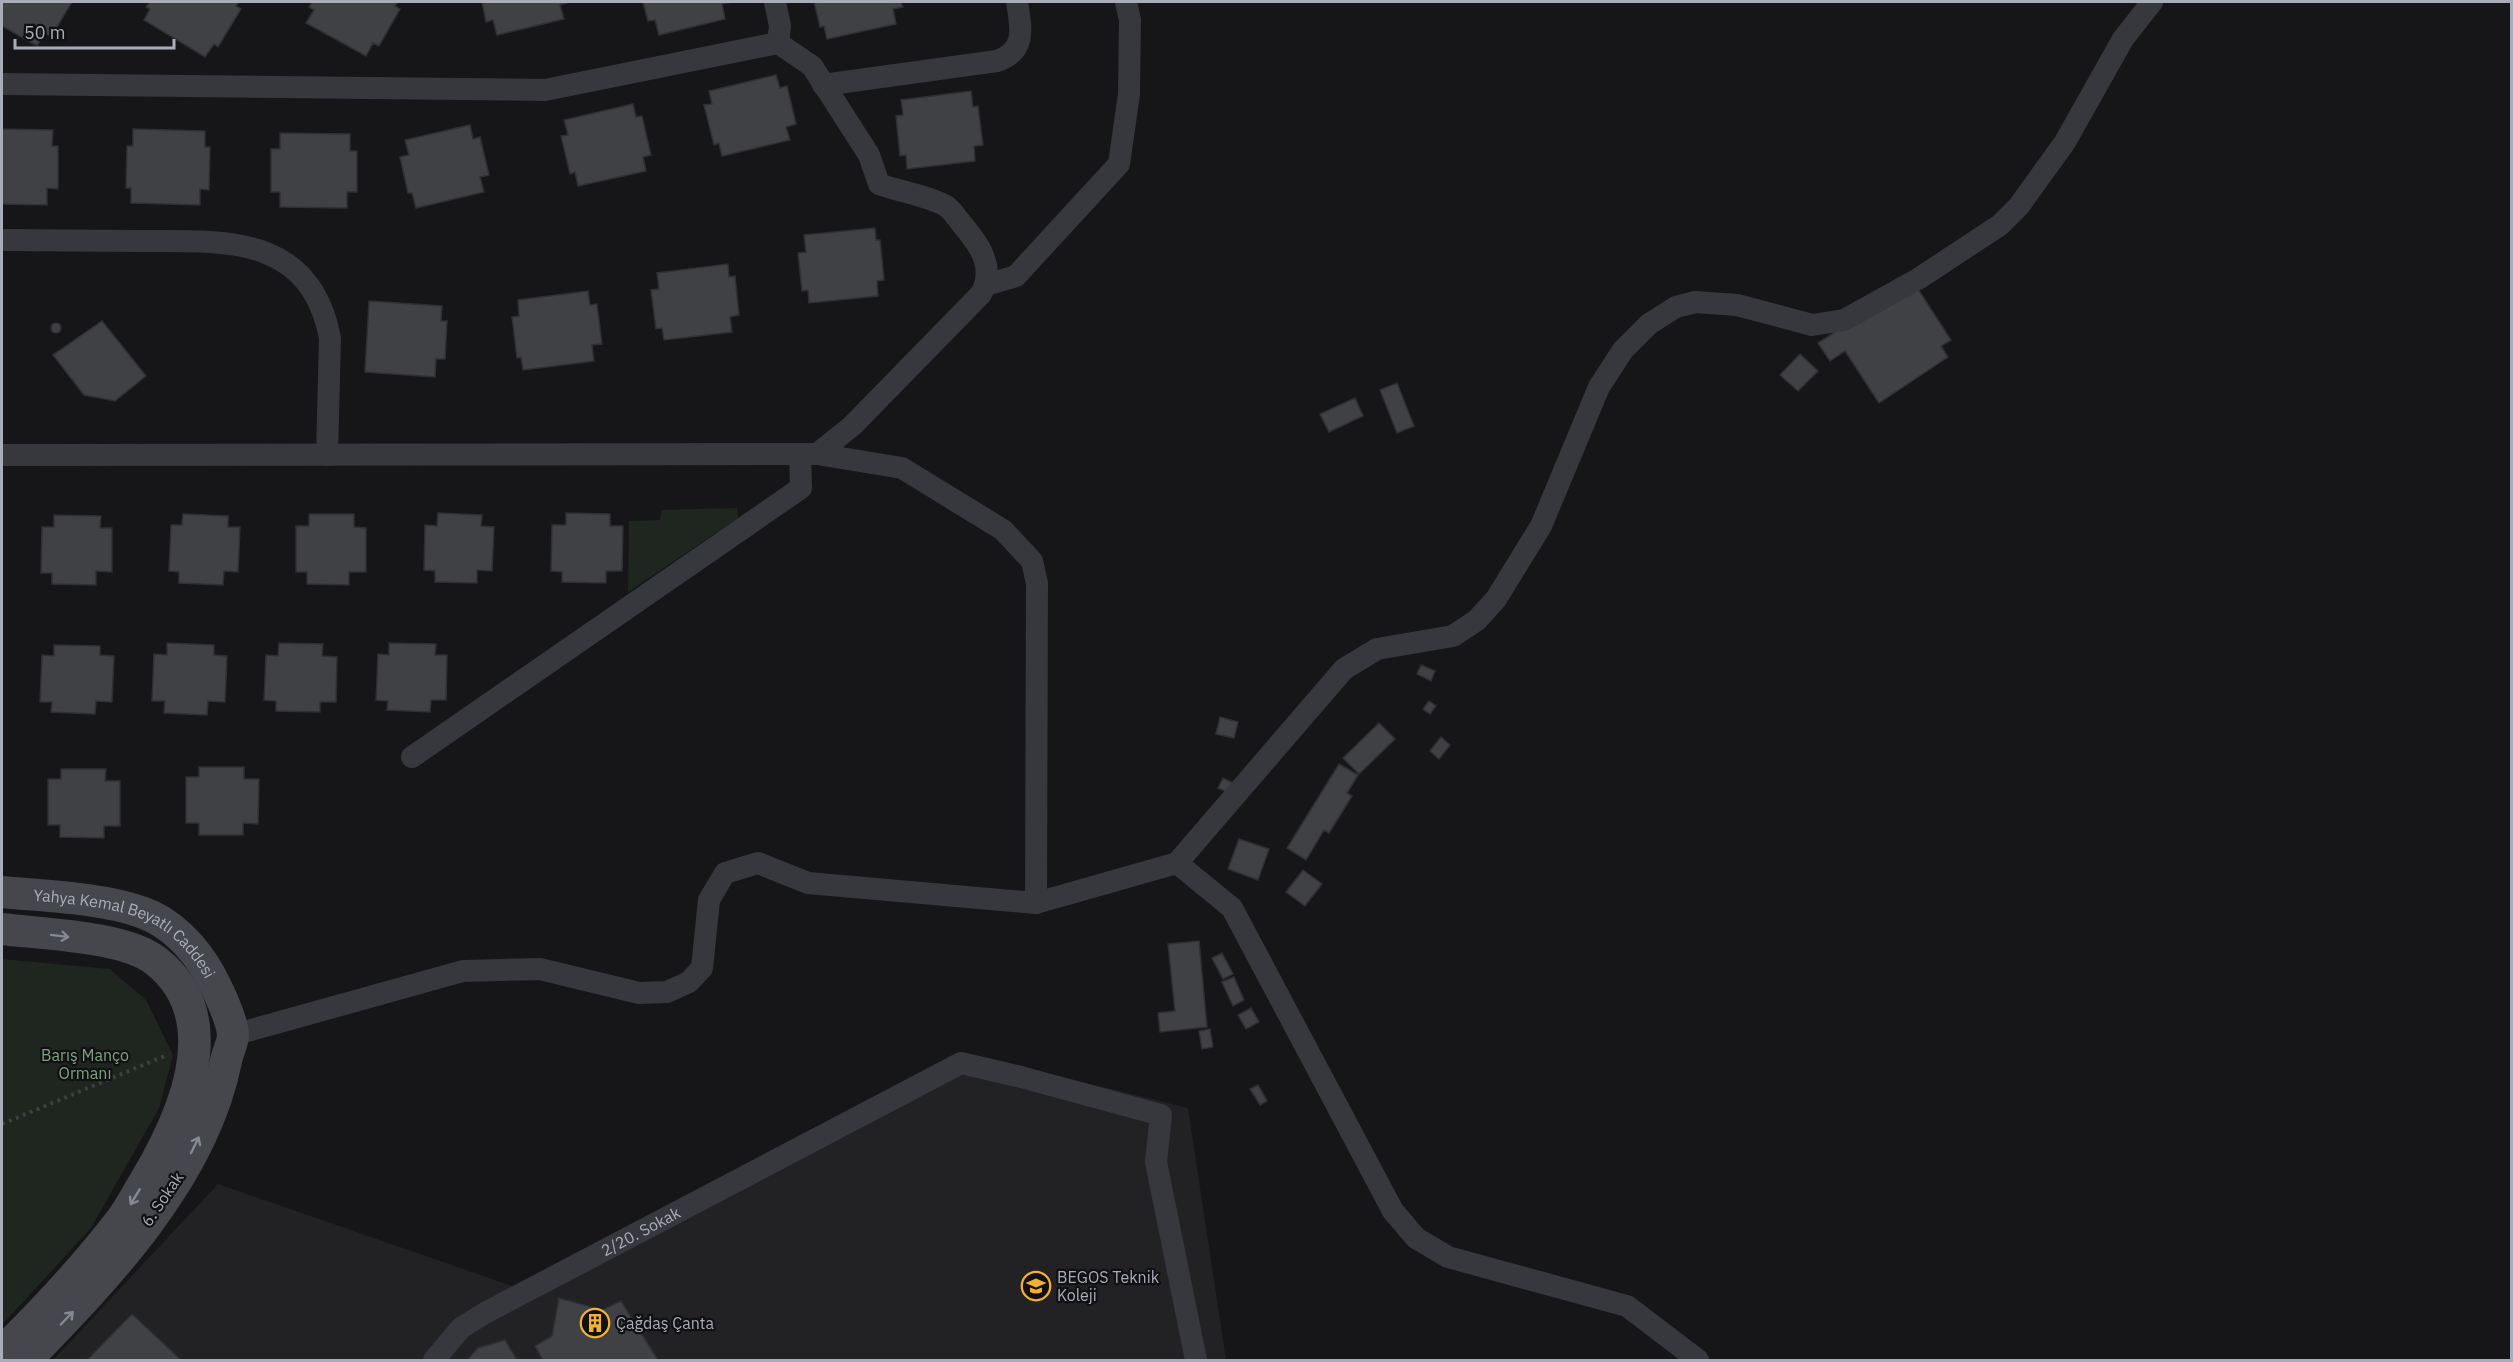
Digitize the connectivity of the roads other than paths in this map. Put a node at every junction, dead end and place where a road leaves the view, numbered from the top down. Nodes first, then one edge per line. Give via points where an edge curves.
1 (775, 2) edge
2 (1017, 2) edge
3 (1126, 2) edge
4 (2152, 2) edge
5 (778, 43) junction
6 (2, 84) edge
7 (823, 84) junction
8 (2, 240) edge
9 (986, 285) junction
10 (808, 454) junction
11 (2, 455) edge
12 (327, 455) junction
13 (412, 757) dead end
14 (1177, 863) junction
15 (2, 892) edge
16 (1036, 903) junction
17 (2, 929) edge
18 (194, 1034) joint
19 (233, 1035) junction
20 (2, 1352) edge
21 (26, 1360) edge
22 (434, 1360) edge
23 (1196, 1360) edge
24 (1698, 1360) edge

1 - 5 street via 780,26
2 - 7 street via 1022,26 1014,51 1006,58
3 - 9 street via 1130,20 1129,94 1119,164 1016,276
4 - 14 street via 2123,39 2065,142 2019,206 2000,225 1918,279 1844,320 1812,325 1737,304 1695,302 1676,307 1649,324 1623,350 1599,387 1541,526 1496,599 1478,620 1453,636 1377,649 1344,669
5 - 6 street via 545,90
5 - 7 street via 812,66
7 - 9 street via 869,155 879,184 948,207 984,253
8 - 12 street via 217,242 258,249 288,264 315,292 327,321
9 - 10 street via 867,411
10 - 12 street
10 - 13 street via 801,488
10 - 16 street via 902,468 1003,530 1032,561 1037,583
11 - 12 street
14 - 16 street
14 - 24 street via 1232,908 1393,1211 1416,1238 1448,1257 1627,1306
15 - 19 main road, Yahya Kemal Beyatlı Caddesi via 115,906 142,912 166,925 202,961 224,1005
16 - 19 street via 808,883 758,863 725,873 709,900 702,968 689,982 667,992 639,993 540,969 463,971
17 -> 18 main road, Yahya Kemal Beyatlı Caddesi via 117,944 156,960 180,989
18 -> 20 main road, 6. Sokak via 190,1080 176,1121 122,1219
21 -> 19 main road, 6. Sokak via 126,1251 185,1164 210,1113
22 - 23 street, 2/20. Sokak via 461,1328 485,1313 961,1063 1161,1115 1156,1162

